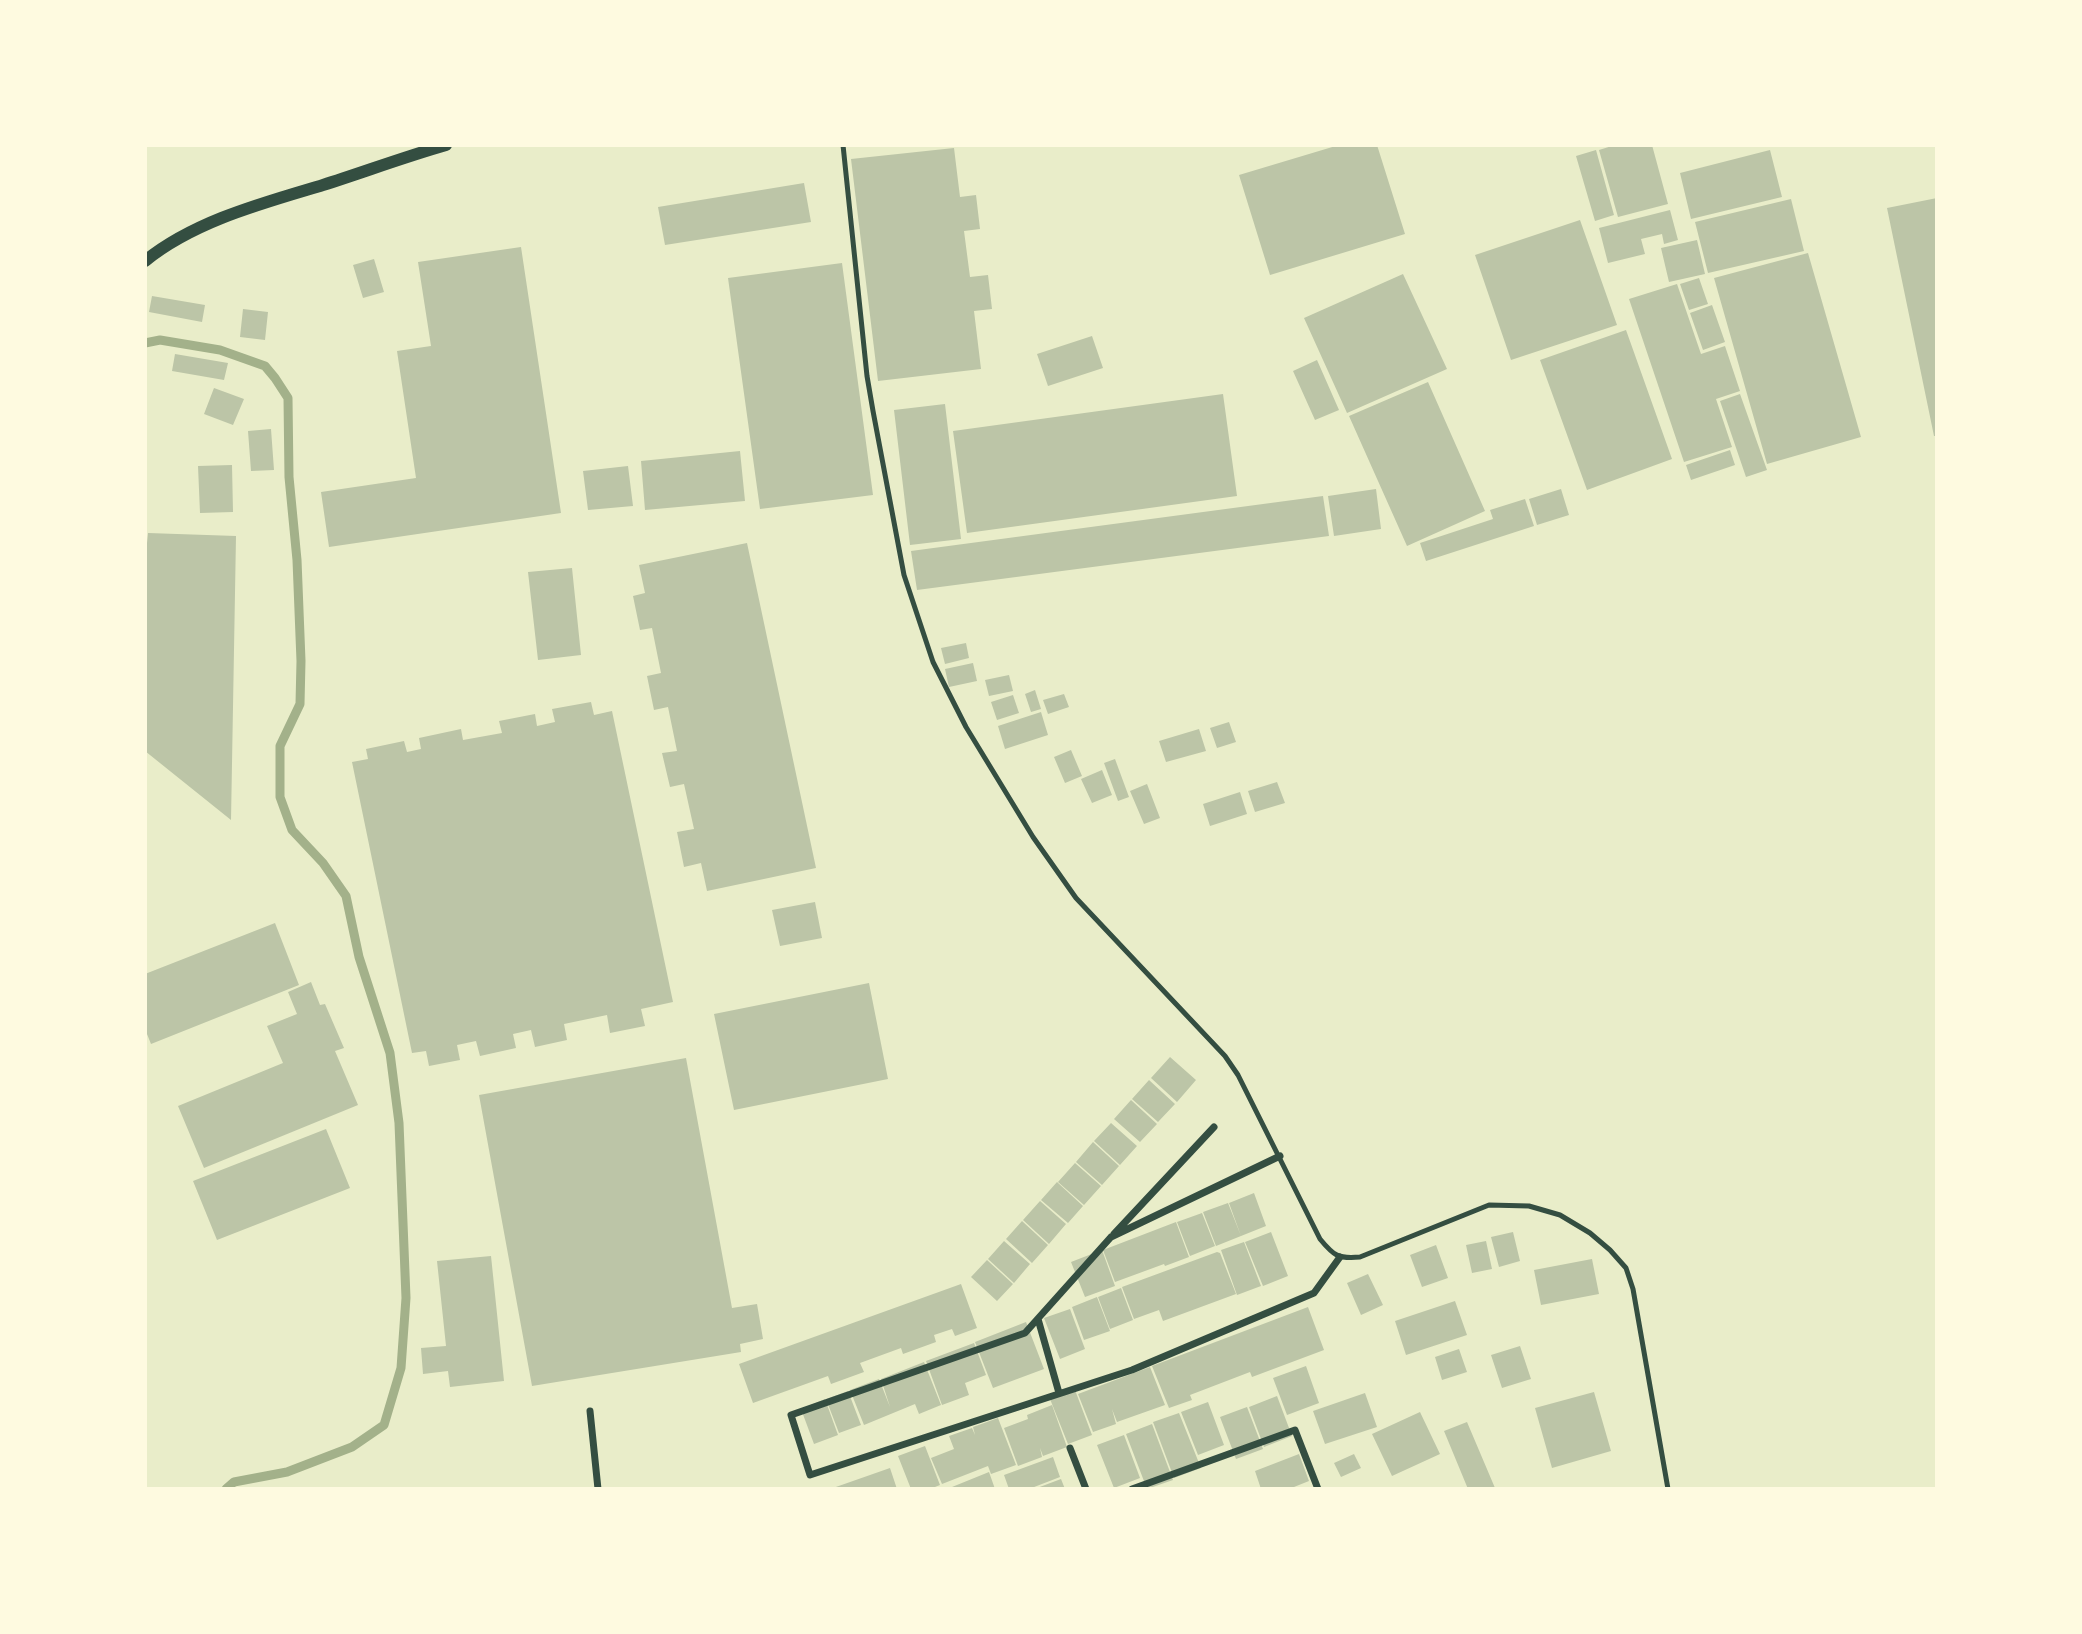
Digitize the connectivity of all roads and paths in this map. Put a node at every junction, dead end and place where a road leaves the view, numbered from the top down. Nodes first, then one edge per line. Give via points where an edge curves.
1 (446, 145) edge
2 (843, 145) edge
3 (145, 261) edge
4 (1214, 1127) dead end
5 (1280, 1156) junction
6 (1111, 1237) junction
7 (1340, 1257) junction
8 (1038, 1319) junction
9 (1059, 1394) junction
10 (590, 1411) dead end
11 (1070, 1448) dead end
12 (598, 1489) edge
13 (1086, 1489) edge
14 (1132, 1489) edge
15 (1318, 1489) edge
16 (1668, 1489) edge

1 - 3 street via 218,221 163,246
2 - 5 lane via 873,411 904,575 933,662 966,727 1061,878 1225,1056
4 - 6 street
5 - 6 street
5 - 7 lane via 1320,1238
6 - 8 street
7 - 9 street via 1314,1293 1132,1370
7 - 16 lane via 1360,1256 1489,1205 1529,1206 1560,1215 1590,1233 1626,1268 1633,1289
8 - 9 street
8 - 9 street via 1025,1333 791,1415 810,1475
10 - 12 street
11 - 13 street
14 - 15 street via 1295,1430

